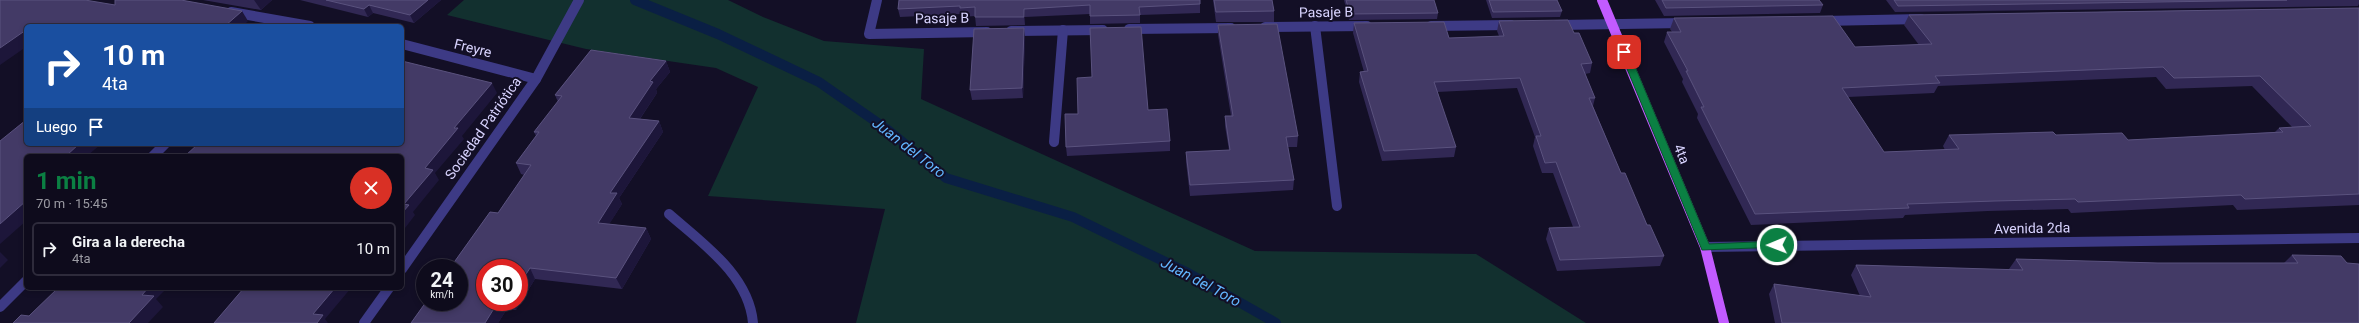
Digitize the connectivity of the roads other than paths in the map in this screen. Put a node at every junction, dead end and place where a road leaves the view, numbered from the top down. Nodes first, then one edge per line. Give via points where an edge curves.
1 (877, 0) edge
2 (1602, 0) edge
3 (577, 3) edge
4 (220, 10) edge
5 (1932, 19) edge
6 (1812, 21) edge
7 (1693, 23) edge
8 (288, 24) edge
9 (1613, 24) junction
10 (1520, 25) edge
11 (1544, 25) edge
12 (1315, 26) junction
13 (1378, 26) edge
14 (1418, 26) edge
15 (1063, 30) junction
16 (404, 45) edge
17 (536, 79) junction
18 (1054, 142) dead end
19 (164, 146) edge
20 (155, 154) edge
21 (1337, 206) dead end
22 (670, 214) dead end
23 (2359, 238) edge
24 (1705, 247) junction
25 (404, 266) edge
26 (24, 283) edge
27 (387, 290) edge
28 (0, 307) edge
29 (364, 323) edge
30 (753, 323) edge
31 (1724, 323) edge

1 - 15 street, Pasaje B via 869,34
2 - 9 main road, 4ta
3 - 17 street, Sociedad Patriótica
4 - 8 street
5 - 6 street
7 - 9 street
9 - 11 street
9 - 24 main road, 4ta
10 - 14 street
12 - 13 street, Pasaje B
12 - 15 street, Pasaje B
12 - 21 street
15 - 18 street
16 - 17 street, Freyre
17 - 25 street, Sociedad Patriótica
19 - 20 street
22 - 30 street via 729,267 752,310
23 - 24 street, Avenida 2da
24 - 31 main road, 4ta
26 - 28 street
27 - 29 street

